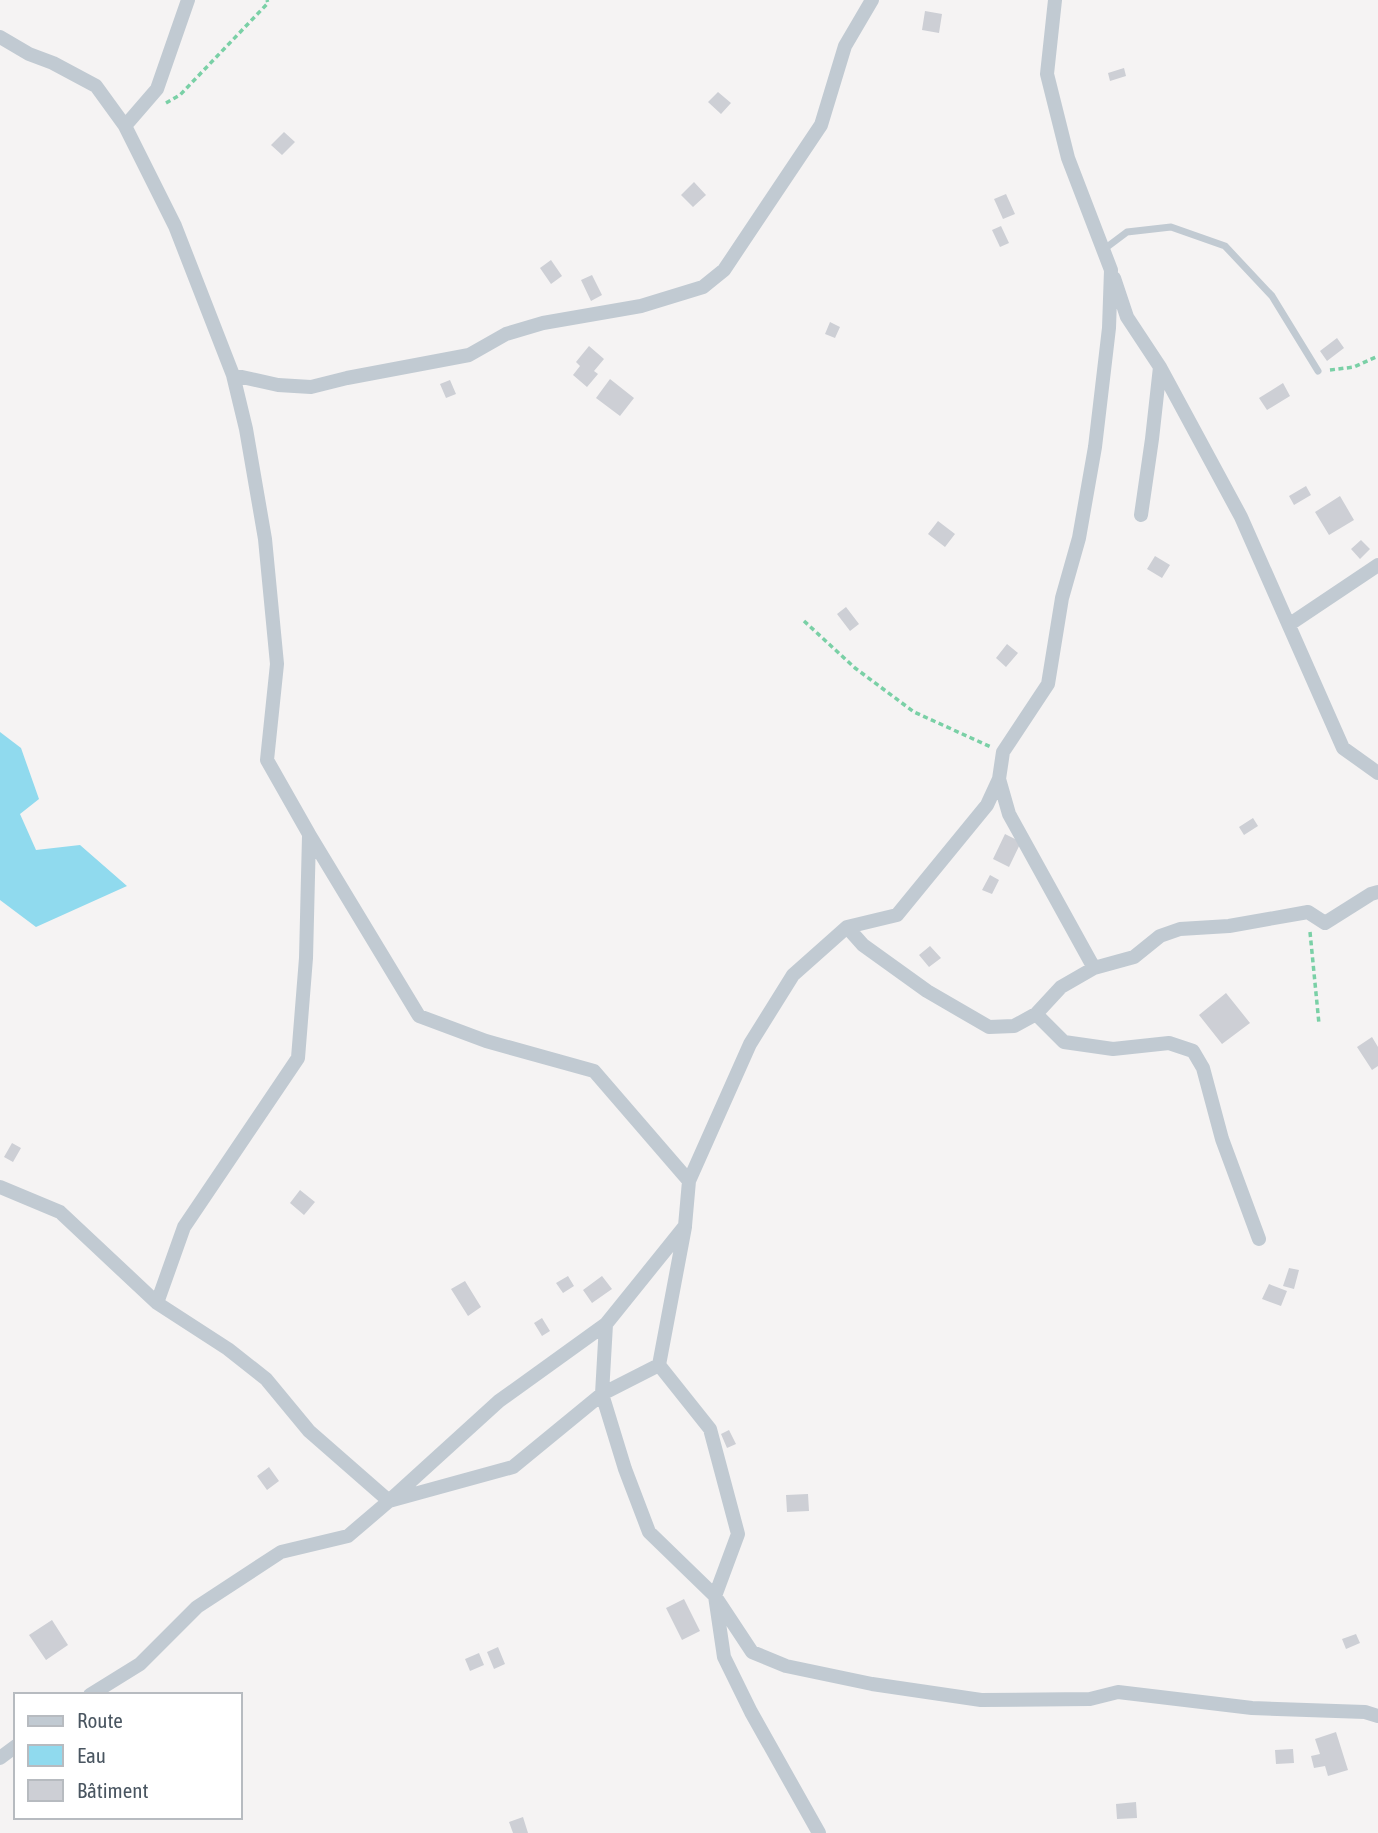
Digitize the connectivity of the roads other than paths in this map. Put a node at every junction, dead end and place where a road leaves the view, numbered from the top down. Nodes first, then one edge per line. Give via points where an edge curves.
1 (188, 0) edge
2 (872, 0) edge
3 (1055, 0) edge
4 (0, 37) edge
5 (125, 126) junction
6 (1103, 250) junction
7 (1111, 270) junction
8 (1160, 367) junction
9 (1318, 371) road end
10 (233, 375) junction
11 (1141, 515) dead end
12 (1378, 565) edge
13 (1290, 624) junction
14 (1378, 773) edge
15 (999, 779) junction
16 (309, 834) junction
17 (1378, 892) edge
18 (847, 927) junction
19 (1094, 968) junction
20 (1036, 1014) junction
21 (689, 1181) junction
22 (0, 1186) edge
23 (685, 1226) junction
24 (1259, 1239) dead end
25 (158, 1303) junction
26 (606, 1324) junction
27 (659, 1365) junction
28 (602, 1394) junction
29 (389, 1501) junction
30 (715, 1597) junction
31 (93, 1693) edge
32 (1378, 1716) edge
33 (819, 1833) edge

1 - 5 street via 157,89
2 - 10 street via 845,46 821,125 724,270 703,287 641,306 543,323 506,334 469,355 311,387
3 - 6 street via 1047,74 1068,159
4 - 5 street via 96,86
5 - 10 street via 175,226
6 - 7 street
6 - 9 lane via 1127,232 1171,227 1225,246 1272,296
7 - 8 street via 1127,317
7 - 15 street via 1095,447 1048,684 1003,752
8 - 11 street
8 - 13 street via 1241,517
10 - 16 street via 265,540 277,664 267,760
12 - 13 street
13 - 14 street via 1343,748
15 - 18 street via 987,805 897,915
15 - 19 street via 1009,814
16 - 21 street via 419,1016 486,1041 594,1071
16 - 25 street via 298,1058 184,1227
17 - 19 street via 1325,923 1308,912 1180,929 1160,936 1134,957
18 - 20 street via 863,945 926,991 989,1027 1014,1026
18 - 21 street via 793,975 758,1032
19 - 20 street via 1061,987
20 - 24 street via 1064,1042 1113,1049 1169,1043 1193,1051 1203,1068 1222,1139
21 - 23 street
22 - 25 street via 60,1212
23 - 26 street
23 - 27 street
25 - 29 street via 228,1349 265,1380 309,1432
26 - 28 street
26 - 29 street via 499,1401
27 - 28 street
27 - 30 street via 710,1429 738,1534
28 - 29 street via 513,1467
28 - 30 street via 649,1532
29 - 31 street via 348,1536 281,1552 207,1600 140,1664
30 - 32 street via 752,1652 786,1666 872,1684 981,1700 1090,1699 1118,1692 1252,1708
30 - 33 street via 724,1657

